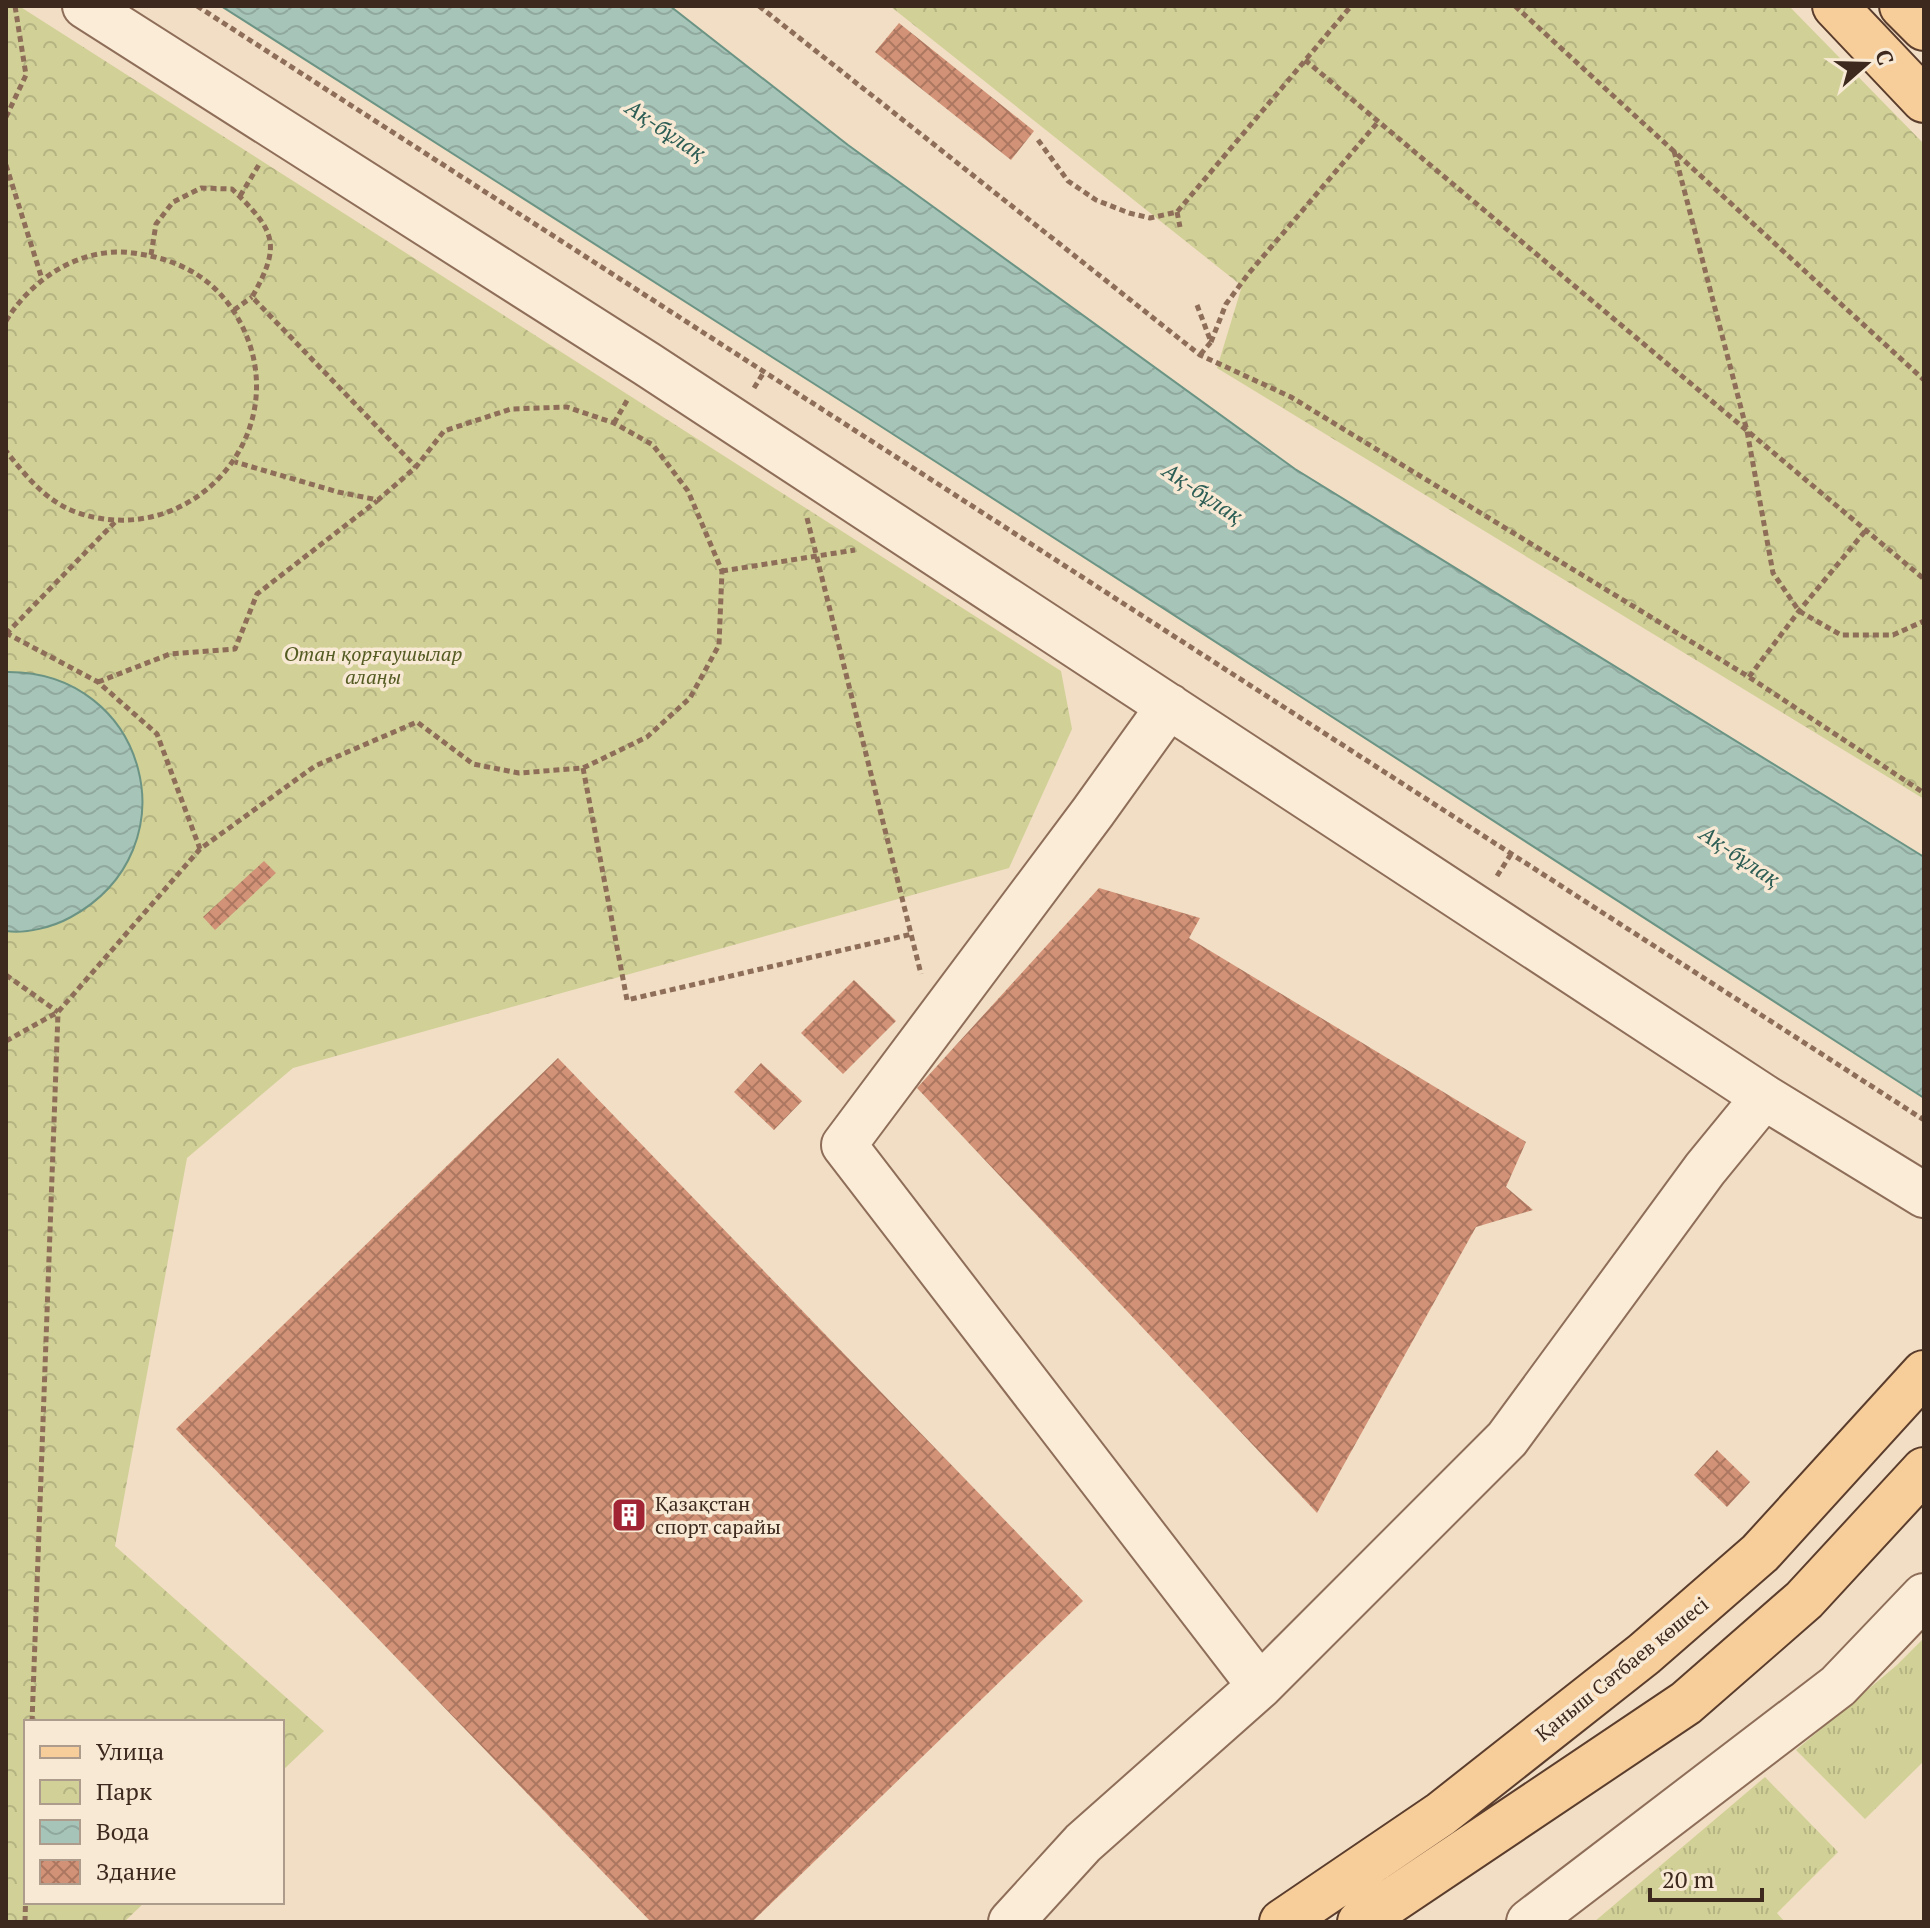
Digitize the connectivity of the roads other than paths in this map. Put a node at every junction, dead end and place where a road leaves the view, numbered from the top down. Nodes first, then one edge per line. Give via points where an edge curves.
1 (85, 6) edge
2 (1835, 6) edge
3 (1902, 6) edge
4 (1924, 28) edge
5 (1924, 100) edge
6 (1169, 706) junction
7 (1764, 1097) junction
8 (1924, 1195) edge
9 (1924, 1373) edge
10 (1924, 1470) edge
11 (1924, 1596) edge
12 (1260, 1686) junction
13 (1011, 1922) edge
14 (1282, 1922) edge
15 (1360, 1922) edge
16 (1529, 1922) edge

1 - 6 lane
2 - 5 main road
3 - 4 main road
6 - 7 lane
6 - 12 lane via 844,1145
7 - 8 lane
7 - 12 lane via 1507,1439
9 - 14 main road, Қаныш Сәтбаев көшесі via 1760,1553 1644,1654 1441,1814
10 - 15 main road via 1804,1600 1686,1703
11 - 16 lane via 1838,1686
12 - 13 lane via 1083,1843

